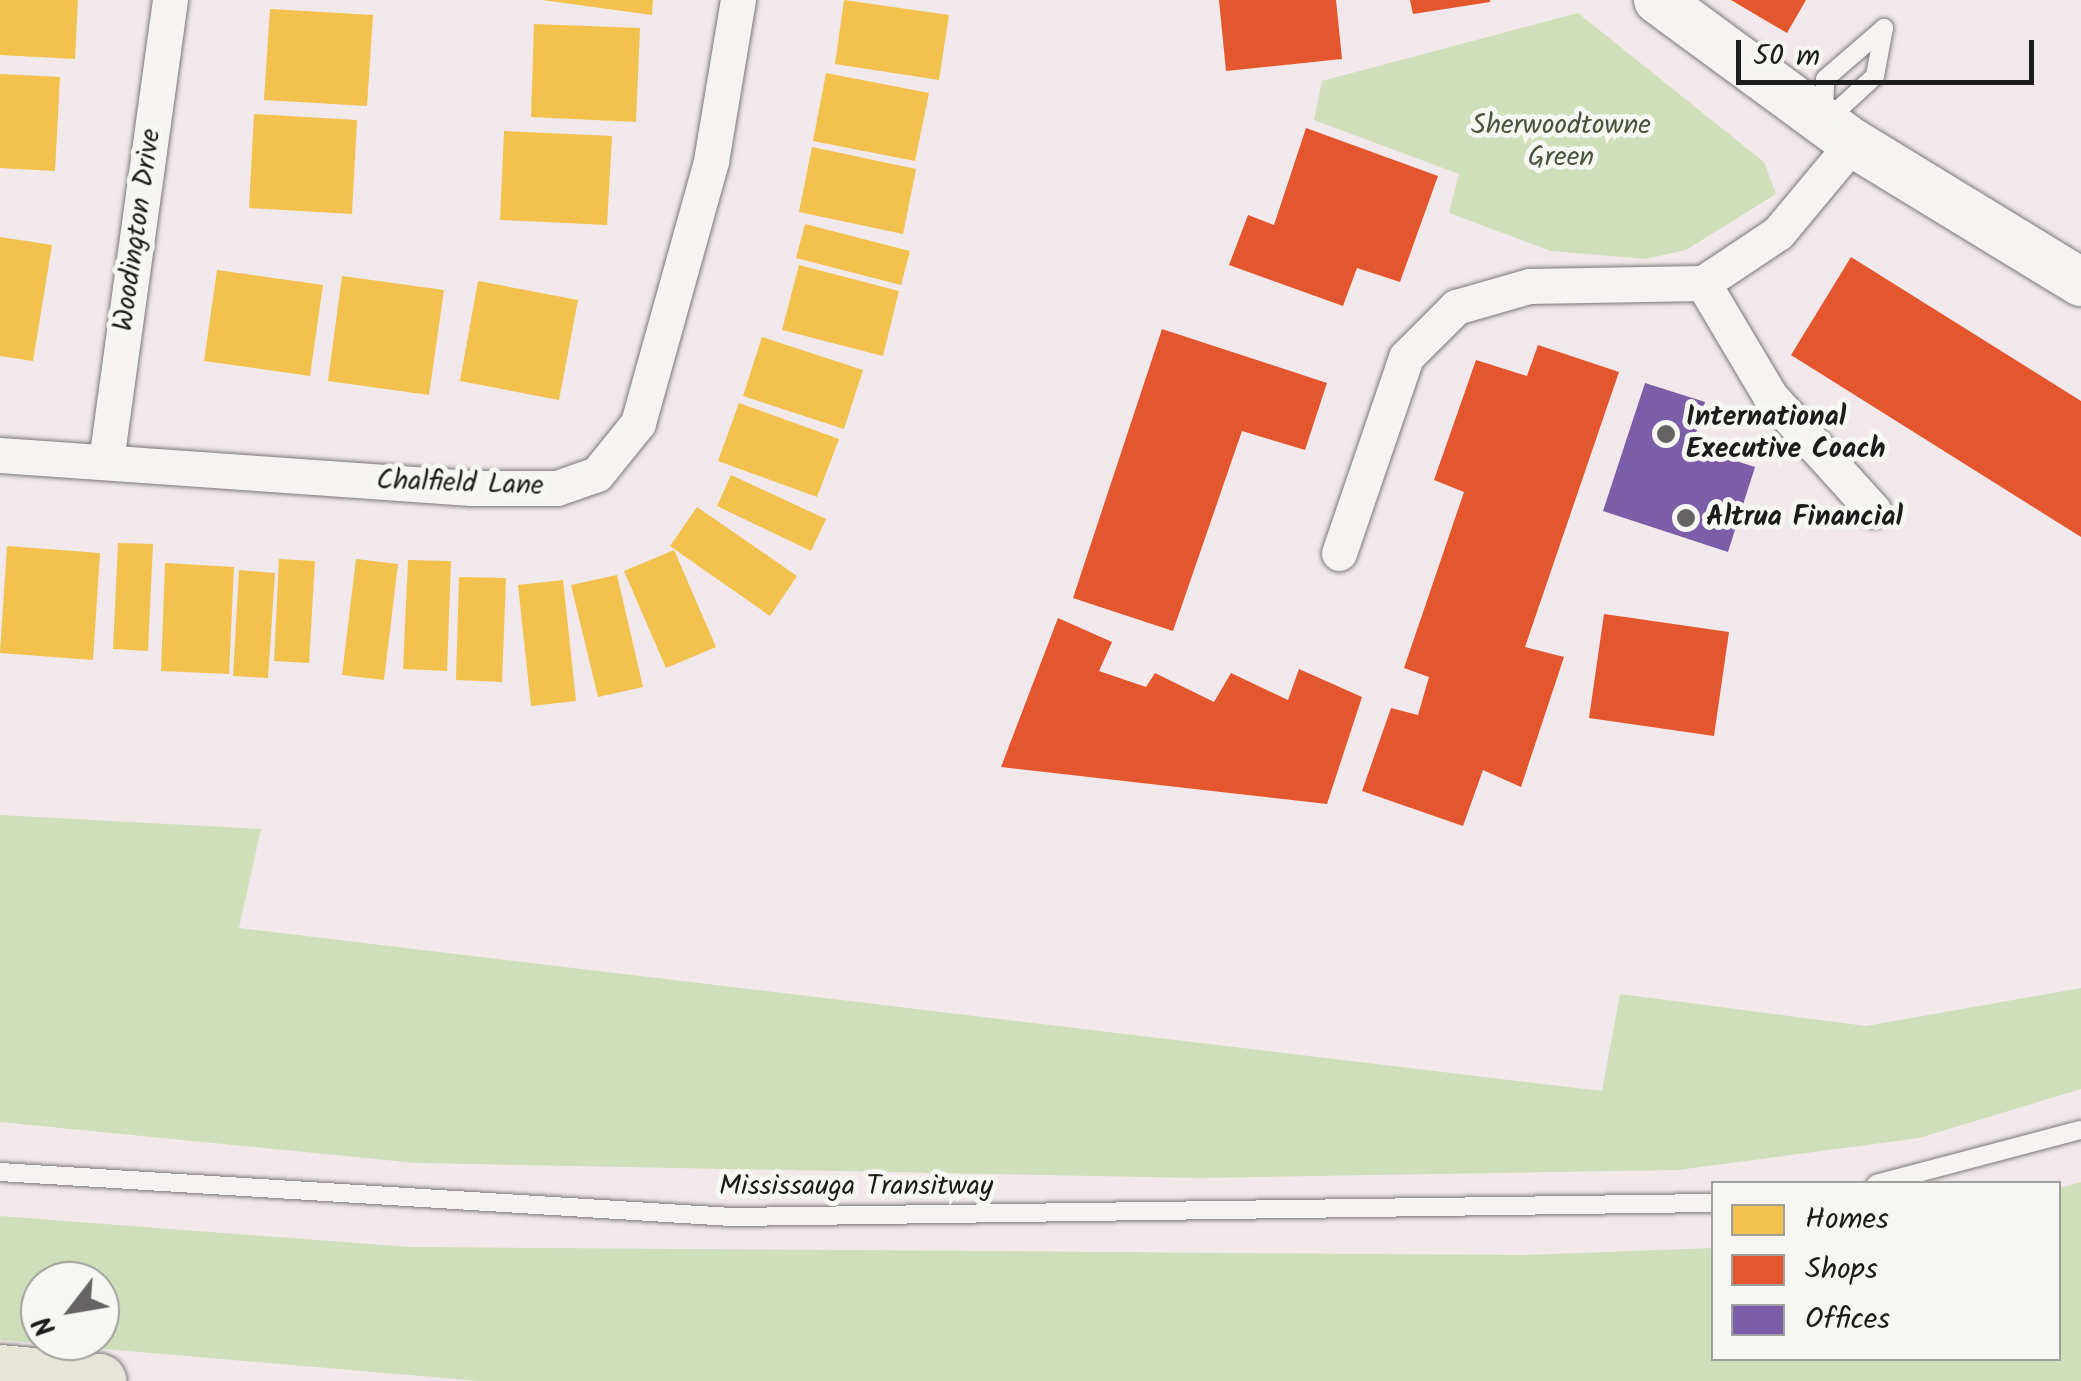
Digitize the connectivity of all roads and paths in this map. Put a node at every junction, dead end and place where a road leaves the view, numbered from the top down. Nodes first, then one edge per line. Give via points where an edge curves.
1 (170, 0) edge
2 (738, 0) edge
3 (1658, 0) edge
4 (1838, 132) junction
5 (2081, 282) edge
6 (1702, 284) junction
7 (0, 455) edge
8 (106, 460) junction
9 (1874, 510) dead end
10 (1339, 553) dead end
11 (2081, 1130) edge
12 (0, 1172) edge
13 (1887, 1181) edge
14 (1711, 1203) edge
15 (0, 1372) edge
16 (99, 1381) edge

1 - 8 street, Woodington Drive
2 - 8 street, Chalfield Lane via 712,161 638,423 597,474 557,488 471,488
3 - 4 street
4 - 4 lane via 1875,76 1884,28 1825,80
4 - 5 street
4 - 6 street via 1778,233
6 - 9 street via 1770,396
6 - 10 street via 1529,286 1456,306 1406,356
7 - 8 street, Chalfield Lane
11 - 13 lane
12 - 14 lane, Mississauga Transitway via 732,1217
15 - 16 highway

